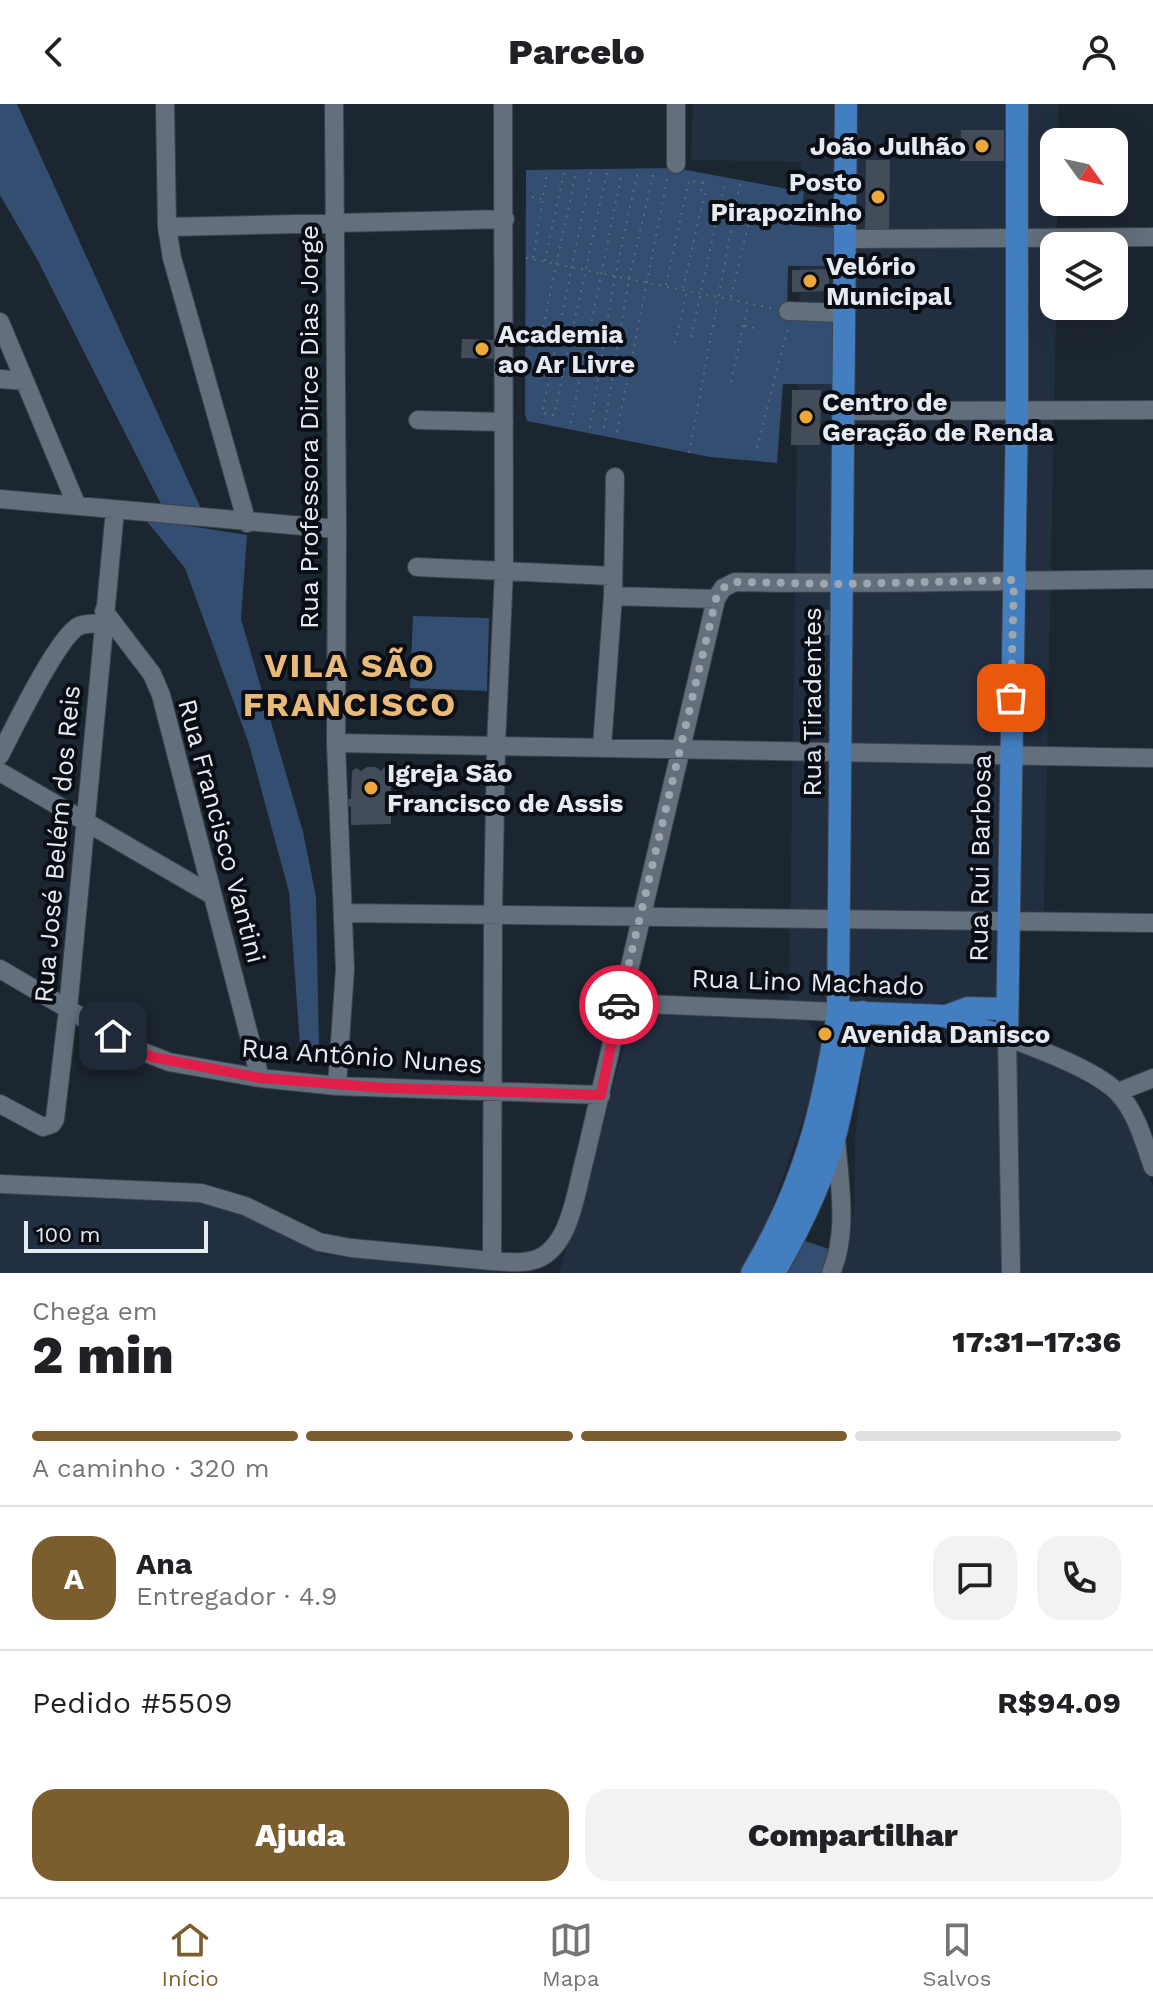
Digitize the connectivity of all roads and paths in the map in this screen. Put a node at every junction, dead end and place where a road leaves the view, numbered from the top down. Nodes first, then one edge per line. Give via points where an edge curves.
1 (165, 104) edge
2 (334, 104) edge
3 (503, 104) edge
4 (676, 104) edge
5 (846, 104) edge
6 (1017, 104) edge
7 (673, 167) joint
8 (638, 171) dead end
9 (654, 171) dead end
10 (564, 172) dead end
11 (576, 172) dead end
12 (591, 172) dead end
13 (607, 172) dead end
14 (622, 172) dead end
15 (547, 173) dead end
16 (725, 181) dead end
17 (740, 183) dead end
18 (532, 197) dead end
19 (542, 199) junction
20 (753, 205) dead end
21 (505, 219) junction
22 (333, 223) junction
23 (167, 227) junction
24 (1019, 236) junction
25 (1153, 237) edge
26 (846, 239) junction
27 (526, 258) dead end
28 (533, 259) junction
29 (545, 262) junction
30 (557, 264) junction
31 (571, 267) junction
32 (584, 270) junction
33 (601, 273) junction
34 (615, 276) junction
35 (629, 279) junction
36 (645, 282) junction
37 (666, 286) junction
38 (685, 290) junction
39 (700, 293) junction
40 (717, 296) junction
41 (731, 299) junction
42 (748, 303) junction
43 (790, 311) junction
44 (843, 313) junction
45 (0, 322) edge
46 (743, 326) junction
47 (543, 327) dead end
48 (755, 328) dead end
49 (691, 337) dead end
50 (675, 343) dead end
51 (0, 379) edge
52 (25, 381) junction
53 (731, 382) dead end
54 (1017, 409) junction
55 (1153, 410) edge
56 (845, 411) junction
57 (418, 420) dead end
58 (504, 422) junction
59 (571, 423) dead end
60 (590, 428) dead end
61 (604, 428) dead end
62 (617, 432) dead end
63 (757, 448) dead end
64 (689, 453) dead end
65 (615, 477) dead end
66 (0, 499) edge
67 (77, 506) junction
68 (115, 510) junction
69 (247, 523) junction
70 (337, 529) junction
71 (417, 567) dead end
72 (504, 571) junction
73 (612, 576) junction
74 (1153, 579) edge
75 (1014, 580) junction
76 (840, 584) junction
77 (613, 596) junction
78 (716, 599) junction
79 (104, 617) junction
80 (336, 743) junction
81 (496, 746) junction
82 (602, 747) junction
83 (679, 749) junction
84 (839, 752) junction
85 (0, 755) edge
86 (1010, 757) junction
87 (1153, 758) edge
88 (0, 772) edge
89 (85, 821) junction
90 (212, 895) junction
91 (344, 913) junction
92 (493, 915) junction
93 (640, 916) junction
94 (839, 920) junction
95 (1008, 920) junction
96 (1153, 923) edge
97 (0, 969) edge
98 (620, 1003) junction
99 (68, 1009) junction
100 (1006, 1009) junction
101 (838, 1012) junction
102 (862, 1012) junction
103 (946, 1016) junction
104 (1007, 1037) junction
105 (260, 1078) junction
106 (1153, 1078) edge
107 (337, 1086) junction
108 (492, 1091) junction
109 (1118, 1092) junction
110 (601, 1095) junction
111 (0, 1104) edge
112 (836, 1132) junction
113 (1153, 1167) edge
114 (0, 1184) edge
115 (492, 1261) junction
116 (752, 1273) edge
117 (774, 1273) edge
118 (831, 1273) edge
119 (1011, 1273) edge

1 - 23 street
2 - 22 street, Rua Professora Dirce Dias Jorge
3 - 21 street
4 - 7 street
5 - 26 main road, Rua Tiradentes
6 - 24 main road, Rua Rui Barbosa
7 - 36 path
8 - 34 path
9 - 35 path
10 - 29 path
11 - 30 path
12 - 31 path
13 - 32 path
14 - 33 path
15 - 19 path
16 - 39 path
17 - 40 path
18 - 19 path
19 - 28 path
20 - 41 path
21 - 22 street
21 - 58 street
22 - 23 street
22 - 70 street, Rua Professora Dirce Dias Jorge
23 - 69 street
24 - 25 street
24 - 26 street
24 - 54 main road, Rua Rui Barbosa
26 - 44 main road, Rua Tiradentes
27 - 28 path
28 - 29 path
29 - 30 path
30 - 31 path
30 - 47 path
31 - 32 path
31 - 32 path via 542,413 554,415
32 - 33 path
33 - 34 path
33 - 59 path
34 - 35 path
34 - 60 path
35 - 36 path
35 - 61 path
36 - 37 path
36 - 62 path
37 - 38 path
37 - 38 path via 689,180 703,183 705,192
38 - 39 path
38 - 50 path
39 - 40 path
39 - 49 path
40 - 41 path
40 - 64 path
41 - 42 path
42 - 43 path
42 - 46 path
43 - 44 street
43 - 63 path
44 - 56 main road, Rua Tiradentes
45 - 52 street
46 - 48 path
46 - 53 path
51 - 52 street
52 - 67 street
54 - 55 street
54 - 56 street
54 - 75 main road, Rua Rui Barbosa
56 - 76 main road, Rua Tiradentes
57 - 58 street
58 - 72 street
65 - 73 street
66 - 67 street
67 - 68 street
68 - 69 street
68 - 79 street, Rua José Belém dos Reis
69 - 70 street
70 - 80 street, Rua Professora Dirce Dias Jorge
71 - 72 street
72 - 73 street
72 - 81 street
73 - 77 street
74 - 75 street
75 - 76 street
75 - 86 main road, Rua Rui Barbosa
76 - 78 street via 735,582
76 - 84 main road, Rua Tiradentes
77 - 78 street
77 - 82 street
78 - 83 street
79 - 85 street via 68,636
79 - 89 street, Rua José Belém dos Reis
79 - 90 street, Rua Francisco Vantini via 156,682
80 - 81 street
80 - 91 street, Rua Professora Dirce Dias Jorge
81 - 82 street
81 - 92 street
82 - 83 street
83 - 84 street
83 - 93 street
84 - 86 street
84 - 94 main road, Rua Tiradentes
86 - 87 street
86 - 95 main road, Rua Rui Barbosa
88 - 89 street
89 - 90 street
89 - 99 street, Rua José Belém dos Reis
90 - 105 street, Rua Francisco Vantini
91 - 92 street
91 - 107 street, Rua Professora Dirce Dias Jorge
92 - 93 street
92 - 108 street
93 - 94 street
93 - 98 street
94 - 95 street
94 - 101 main road, Rua Tiradentes
95 - 96 street
95 - 100 main road, Rua Rui Barbosa
97 - 99 street, Rua Antônio Nunes
98 - 101 street, Rua Lino Machado
98 - 110 street
99 - 105 street, Rua Antônio Nunes via 152,1057
99 - 111 street, Rua José Belém dos Reis via 52,1124 38,1126
100 - 103 main road, Rua Lino Machado via 968,1008
100 - 104 main road, Rua Rui Barbosa
101 - 102 main road, Rua Lino Machado
101 - 116 main road via 829,1076 806,1161
102 - 103 main road, Rua Lino Machado
102 - 112 main road
103 - 104 main road, Rua Lino Machado
104 - 109 street, Rua Lino Machado
104 - 119 street
105 - 107 street, Rua Antônio Nunes
106 - 109 street
107 - 108 street, Rua Antônio Nunes
108 - 110 street, Rua Antônio Nunes
108 - 115 street
109 - 113 street
110 - 115 street via 567,1222 550,1251 518,1262
112 - 117 main road via 809,1204
112 - 118 street via 840,1240
114 - 115 street via 216,1195 319,1242

